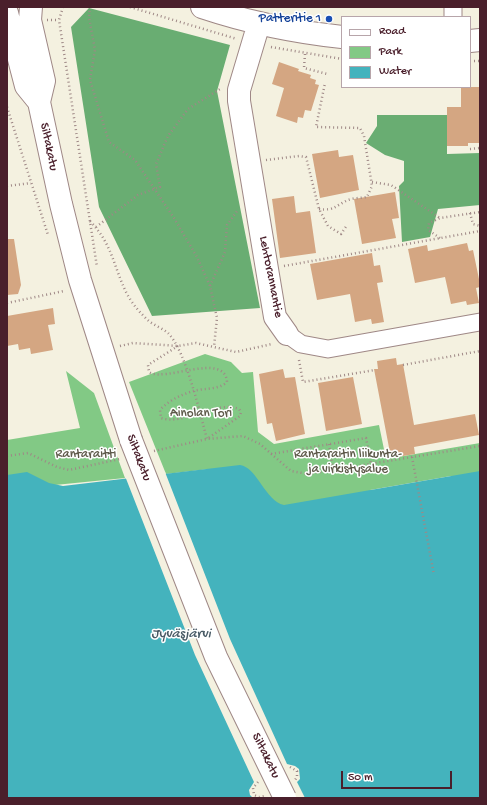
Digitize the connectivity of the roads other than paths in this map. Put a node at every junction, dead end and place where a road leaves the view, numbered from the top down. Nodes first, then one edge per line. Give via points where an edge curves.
1 (31, 7) edge
2 (202, 7) edge
3 (7, 13) edge
4 (259, 23) junction
5 (341, 37) edge
6 (39, 102) junction
7 (480, 322) edge
8 (287, 334) joint
9 (276, 796) edge

1 - 6 main road, Siltakatu via 30,20 44,82
2 - 4 main road
3 - 6 main road, Siltakatu via 26,86
4 - 5 main road via 300,32
4 - 8 main road, Lehtorannantie via 239,90 239,101 275,317
6 - 9 main road, Siltakatu, bridge via 80,280 127,449
7 - 8 street, Lehtorannantie via 328,348 301,344

